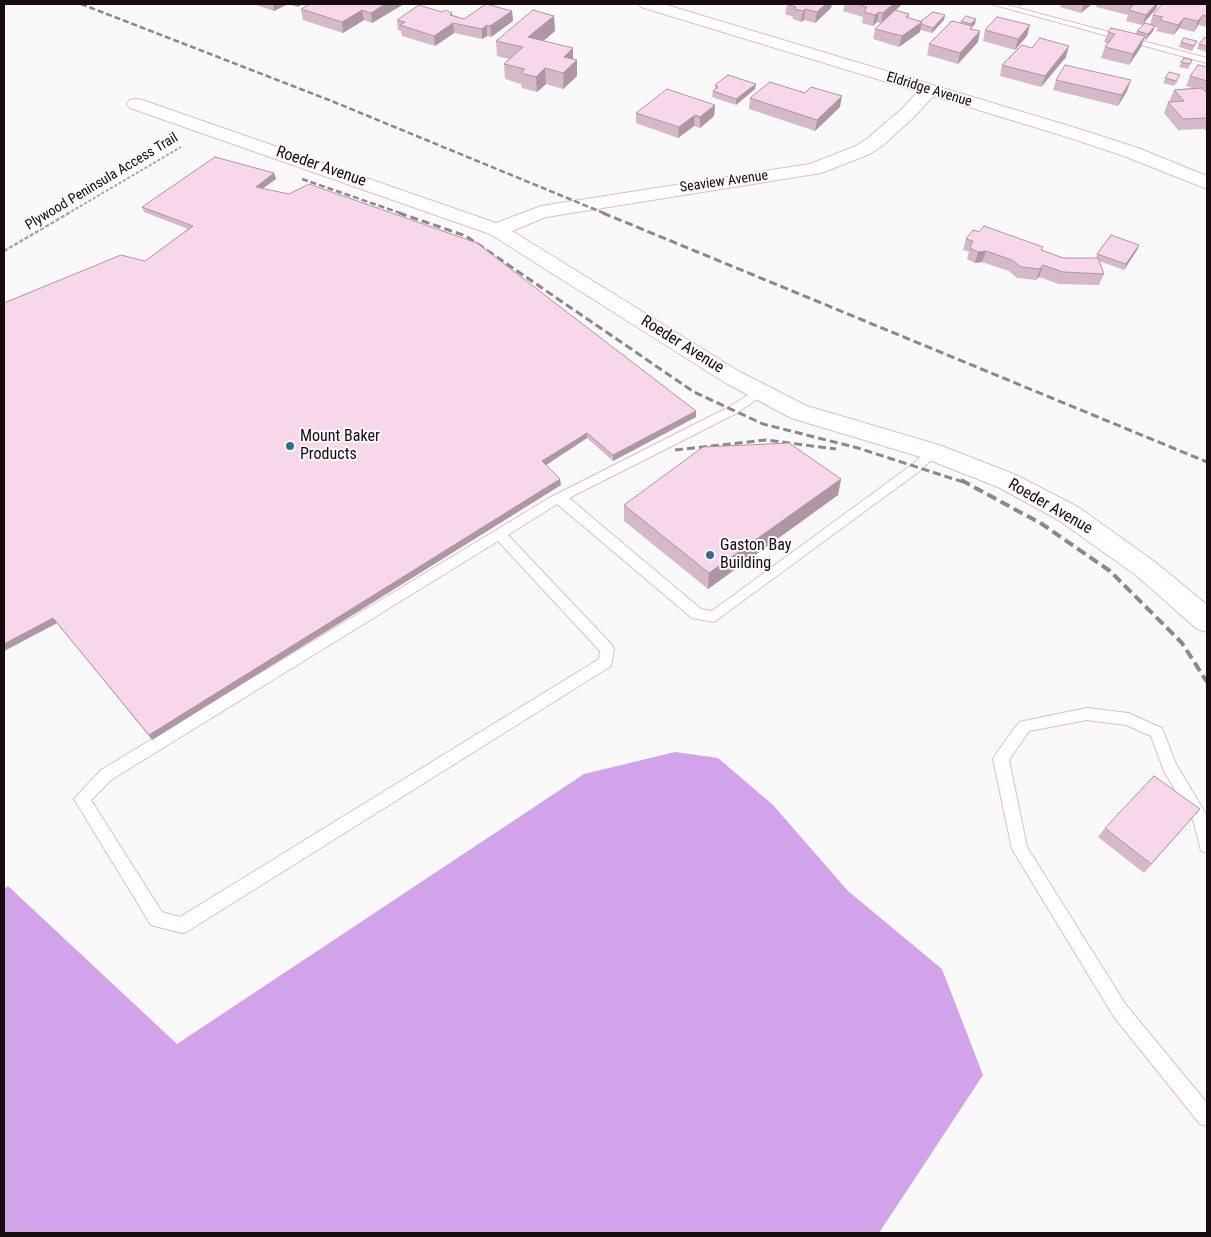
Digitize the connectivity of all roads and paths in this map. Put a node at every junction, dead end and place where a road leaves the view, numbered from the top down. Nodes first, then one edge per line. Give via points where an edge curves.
1 (648, 4) edge
2 (995, 4) edge
3 (1207, 61) edge
4 (928, 90) junction
5 (136, 104) dead end
6 (209, 129) junction
7 (1207, 184) edge
8 (497, 230) junction
9 (4, 251) edge
10 (759, 392) junction
11 (933, 452) junction
12 (560, 498) junction
13 (499, 534) junction
14 (1207, 621) edge
15 (1207, 846) edge
16 (1207, 1117) edge

1 - 4 street, Eldridge Avenue
2 - 3 lane
4 - 7 street, Eldridge Avenue via 1081,135
4 - 8 street, Seaview Avenue via 875,142 863,150 814,168 540,212
5 - 6 street, Roeder Avenue
6 - 8 street, Roeder Avenue
6 - 9 path, Plywood Peninsula Access Trail
8 - 10 street, Roeder Avenue
10 - 11 street, Roeder Avenue via 799,412
10 - 12 lane via 732,410
11 - 12 lane via 714,616 697,614
11 - 14 street, Roeder Avenue via 1007,481 1069,514 1146,569
12 - 13 lane
13 - 13 lane via 106,774 82,799 157,919 182,925 606,662 607,649
15 - 16 lane via 1202,821 1169,766 1157,732 1128,719 1087,714 1024,726 1001,759 1020,849 1120,1011

